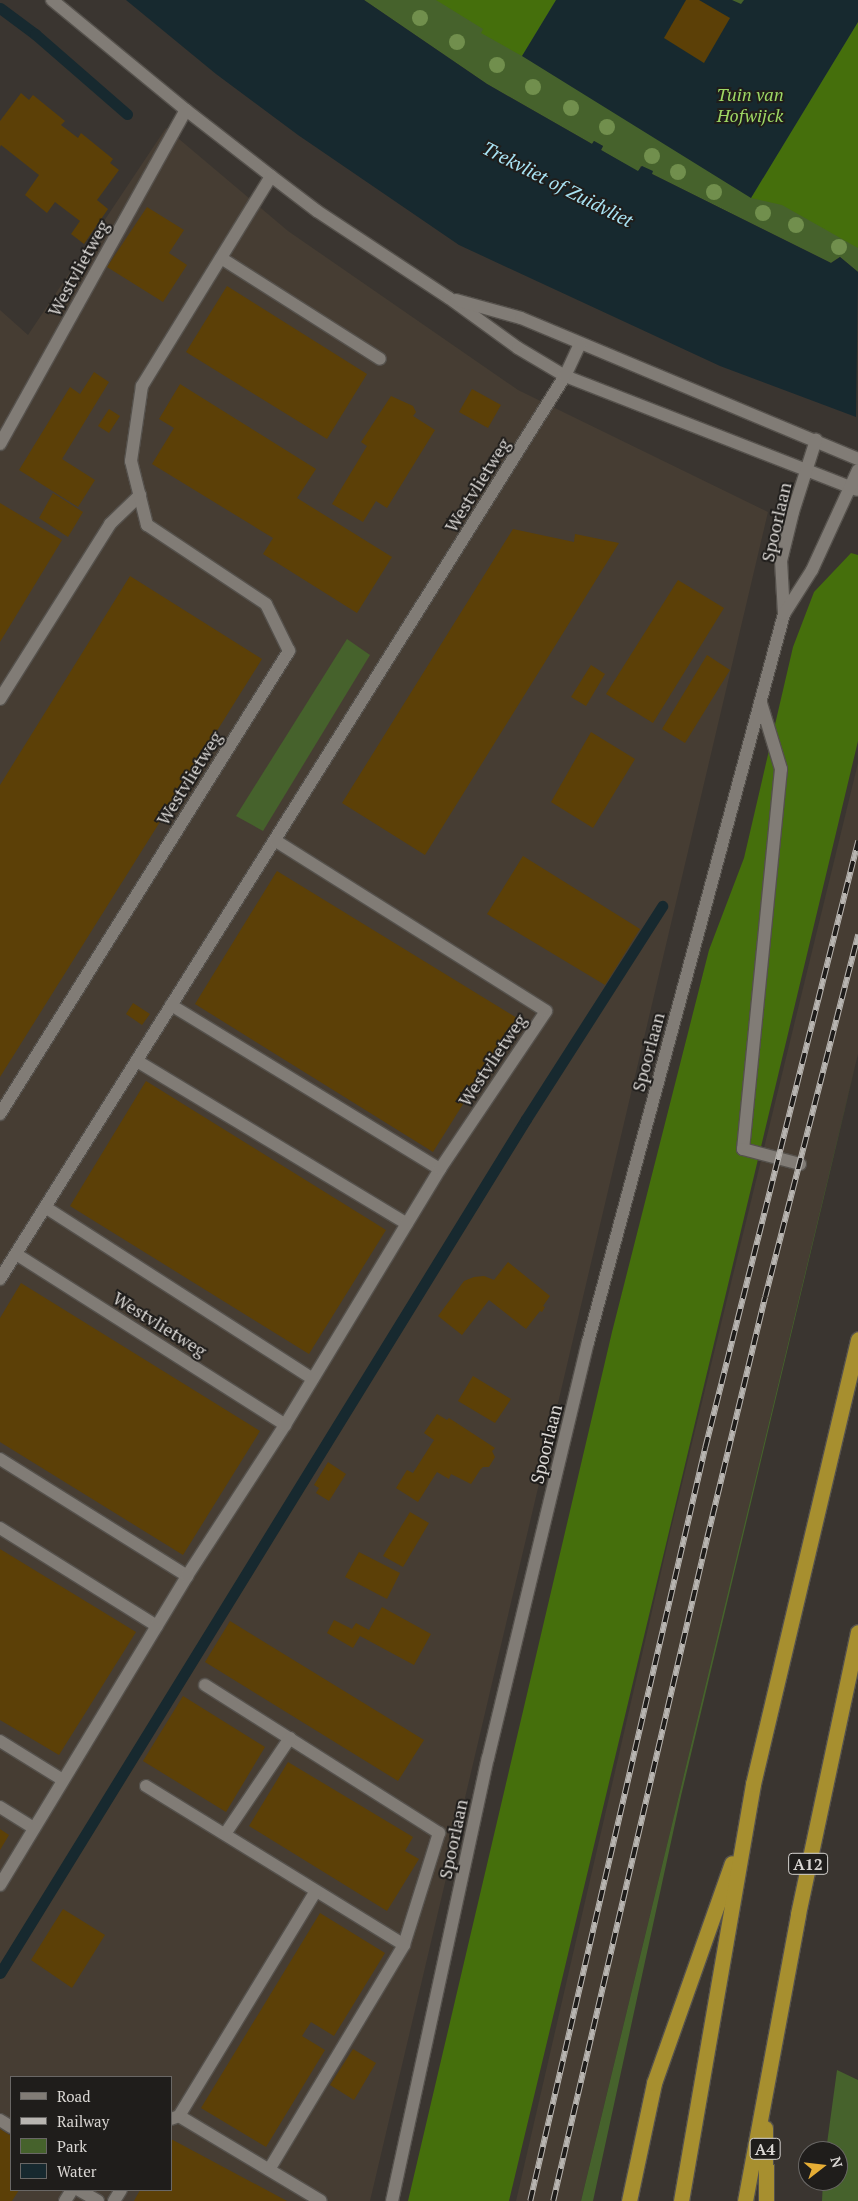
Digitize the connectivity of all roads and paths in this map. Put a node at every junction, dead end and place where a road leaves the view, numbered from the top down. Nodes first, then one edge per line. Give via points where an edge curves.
1 (52, 0) edge
2 (186, 110) junction
3 (271, 176) junction
4 (221, 258) junction
5 (449, 298) junction
6 (580, 344) junction
7 (380, 359) dead end
8 (565, 376) junction
9 (816, 440) junction
10 (0, 444) edge
11 (858, 459) edge
12 (807, 469) junction
13 (858, 470) edge
14 (854, 489) edge
15 (140, 495) junction
16 (784, 614) junction
17 (0, 699) edge
18 (761, 703) junction
19 (276, 841) junction
20 (171, 1005) junction
21 (137, 1061) junction
22 (0, 1114) edge
23 (800, 1164) dead end
24 (440, 1169) junction
25 (45, 1207) junction
26 (407, 1224) junction
27 (16, 1254) junction
28 (0, 1279) edge
29 (858, 1339) edge
30 (313, 1378) junction
31 (285, 1425) junction
32 (0, 1459) edge
33 (0, 1528) edge
34 (187, 1576) junction
35 (157, 1626) junction
36 (858, 1632) edge
37 (206, 1685) dead end
38 (290, 1738) junction
39 (0, 1741) edge
40 (63, 1780) junction
41 (146, 1786) dead end
42 (0, 1807) edge
43 (746, 1824) junction
44 (34, 1828) junction
45 (225, 1834) junction
46 (0, 1885) edge
47 (316, 1891) junction
48 (404, 1945) junction
49 (764, 2096) junction
50 (175, 2117) edge
51 (269, 2170) junction
52 (81, 2191) edge
53 (98, 2201) edge
54 (321, 2201) edge
55 (392, 2201) edge
56 (629, 2201) edge
57 (681, 2201) edge
58 (745, 2201) edge
59 (766, 2201) edge

1 - 2 street
2 - 3 street
2 - 10 street, Westvlietweg
3 - 4 street, Westvlietweg
3 - 5 street
4 - 7 street
4 - 15 street, Westvlietweg via 142,386 131,461
5 - 6 street via 521,318
5 - 8 street via 518,348
6 - 8 street, Westvlietweg
6 - 9 street
8 - 12 street
8 - 19 street, Westvlietweg
9 - 11 street
9 - 12 street, Spoorlaan
12 - 14 street
12 - 16 street, Spoorlaan via 781,561
13 - 14 street, Spoorlaan
14 - 16 street, Spoorlaan via 812,570
15 - 17 street via 110,524
15 - 22 street, Westvlietweg via 147,525 266,604 289,651
16 - 18 street, Spoorlaan
18 - 23 street via 781,769 743,1149
18 - 55 street, Spoorlaan via 588,1342 488,1758
19 - 20 street, Westvlietweg
19 - 24 street, Westvlietweg via 546,1010
20 - 21 street, Westvlietweg
20 - 24 street
21 - 25 street, Westvlietweg
21 - 26 street
24 - 26 street, Westvlietweg
25 - 27 street, Westvlietweg
25 - 30 street, Westvlietweg
26 - 30 street, Westvlietweg
27 - 28 street, Westvlietweg
27 - 31 street, Westvlietweg
29 - 43 highway via 763,1737
30 - 31 street, Westvlietweg
31 - 34 street, Westvlietweg
32 - 34 street
33 - 35 street
34 - 35 street, Westvlietweg
35 - 40 street, Westvlietweg
36 - 49 highway, A12 via 800,1904
37 - 38 street, Spoorlaan
38 - 45 street
38 - 48 street, Spoorlaan via 439,1833
39 - 40 street
40 - 44 street, Westvlietweg
41 - 45 street
42 - 44 street
43 - 56 highway via 654,2083
43 - 57 highway
44 - 46 street, Westvlietweg
45 - 47 street
47 - 48 street
47 - 50 street
48 - 51 street, Spoorlaan
49 - 58 highway, A12
49 - 59 highway, A4
50 - 51 street
51 - 54 street
52 - 53 street

